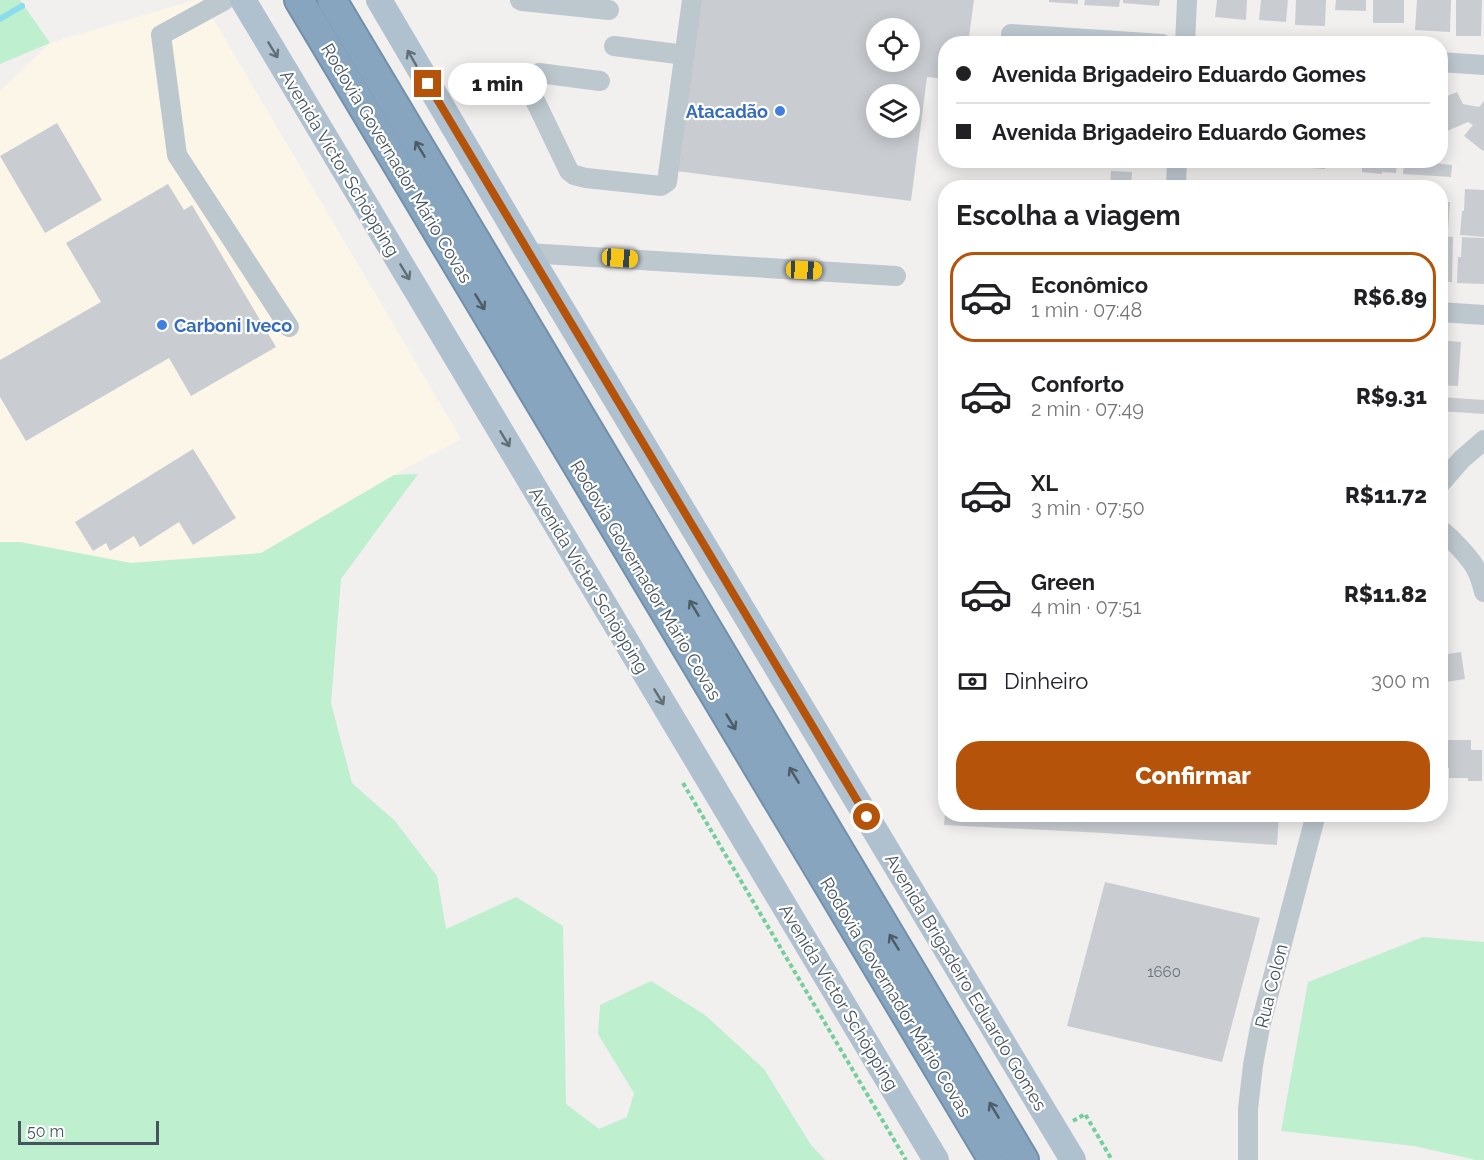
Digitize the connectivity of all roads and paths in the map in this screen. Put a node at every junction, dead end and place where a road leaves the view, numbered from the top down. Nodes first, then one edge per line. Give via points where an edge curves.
1 (225, 0) edge
2 (243, 0) edge
3 (299, 0) edge
4 (332, 0) edge
5 (379, 0) edge
6 (520, 0) edge
7 (692, 0) edge
8 (1187, 0) edge
9 (609, 10) dead end
10 (1011, 34) dead end
11 (1041, 36) edge
12 (1185, 36) edge
13 (608, 45) dead end
14 (685, 55) junction
15 (1448, 63) edge
16 (1484, 65) edge
17 (600, 81) dead end
18 (528, 252) junction
19 (896, 276) dead end
20 (1448, 313) edge
21 (1484, 315) edge
22 (289, 327) dead end
23 (1484, 440) edge
24 (1448, 475) edge
25 (1448, 536) edge
26 (1484, 592) edge
27 (1314, 822) edge
28 (1073, 1121) dead end
29 (936, 1160) edge
30 (993, 1160) edge
31 (1024, 1160) edge
32 (1072, 1160) edge
33 (1112, 1160) edge
34 (1248, 1160) edge

1 - 22 street via 161,35 177,155
2 -> 29 main road, Avenida Victor Schöpping
3 -> 30 highway, Rodovia Governador Mário Covas
31 -> 4 highway, Rodovia Governador Mário Covas
18 -> 5 main road, Avenida Brigadeiro Eduardo Gomes
6 - 9 street
7 - 14 street
8 - 12 street
10 - 11 street
13 - 14 street
14 - 17 street via 667,182 662,186 586,178 569,171 530,90 531,77 539,73
15 - 16 street
18 - 19 street
18 - 32 main road, Avenida Brigadeiro Eduardo Gomes
20 - 21 street
23 - 24 street
25 - 26 street via 1473,562
27 - 34 street, Rua Colon via 1260,1027 1248,1109
28 - 33 path via 1085,1114

